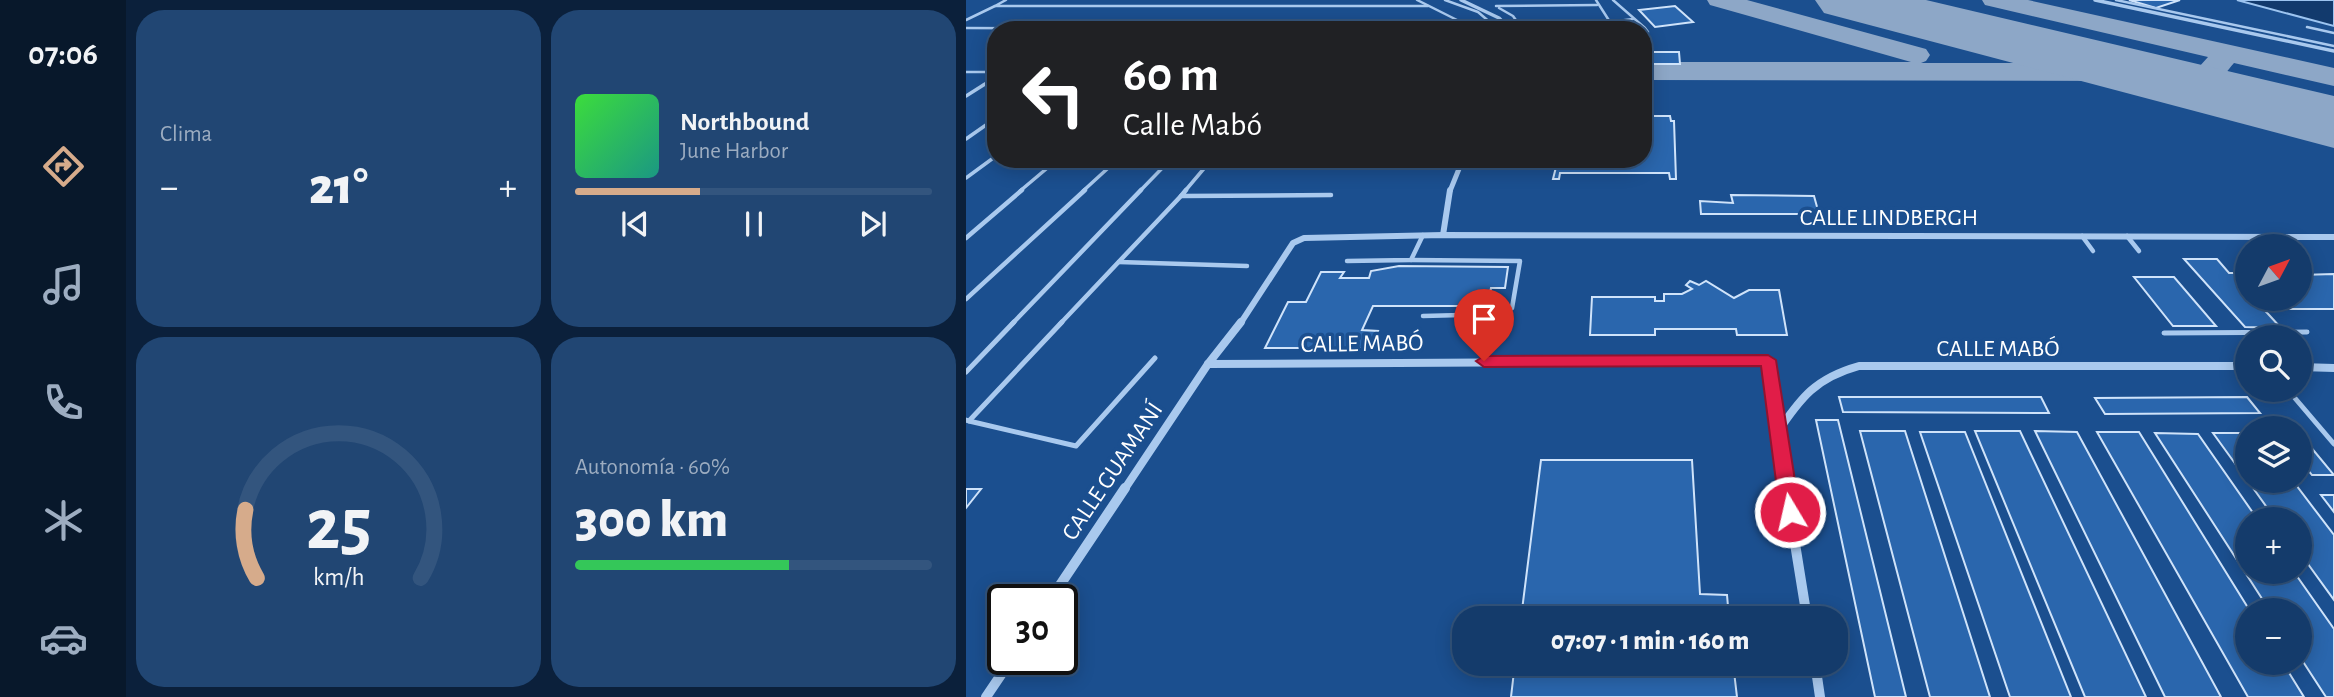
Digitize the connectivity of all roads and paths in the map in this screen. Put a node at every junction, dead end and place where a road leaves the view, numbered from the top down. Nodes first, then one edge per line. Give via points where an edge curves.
1 (1006, 0) edge
2 (1417, 0) edge
3 (1445, 0) edge
4 (1461, 0) edge
5 (1596, 0) edge
6 (1613, 0) edge
7 (2095, 0) edge
8 (2116, 0) edge
9 (1597, 5) junction
10 (995, 6) junction
11 (1428, 6) junction
12 (1633, 19) junction
13 (966, 20) edge
14 (1459, 21) edge
15 (1488, 21) edge
16 (1502, 21) edge
17 (1517, 21) edge
18 (1609, 21) edge
19 (1618, 21) edge
20 (1637, 21) edge
21 (966, 27) edge
22 (987, 27) edge
23 (2307, 27) dead end
24 (2334, 33) edge
25 (2334, 48) edge
26 (966, 72) edge
27 (987, 73) edge
28 (987, 81) edge
29 (966, 96) edge
30 (987, 124) edge
31 (966, 138) edge
32 (987, 163) edge
33 (1048, 168) edge
34 (1108, 168) edge
35 (1162, 168) edge
36 (1204, 168) edge
37 (1459, 168) edge
38 (966, 178) edge
39 (1331, 195) dead end
40 (1181, 196) junction
41 (1423, 235) junction
42 (1443, 235) junction
43 (2082, 236) junction
44 (2127, 236) junction
45 (2334, 237) edge
46 (966, 239) edge
47 (2094, 251) dead end
48 (2139, 251) dead end
49 (1411, 260) junction
50 (1119, 261) junction
51 (1347, 261) dead end
52 (1247, 266) dead end
53 (966, 299) edge
54 (1423, 316) dead end
55 (2235, 333) edge
56 (2164, 334) dead end
57 (1155, 358) dead end
58 (1208, 364) junction
59 (2235, 366) edge
60 (2312, 367) edge
61 (2334, 368) edge
62 (966, 372) edge
63 (2298, 402) edge
64 (967, 420) edge
65 (1777, 433) junction
66 (2334, 444) edge
67 (1061, 584) edge
68 (1805, 606) edge
69 (1001, 675) edge
70 (1817, 676) edge
71 (986, 697) edge
72 (1820, 697) edge

1 - 10 lane
2 - 11 lane
3 - 15 lane via 1478,12
4 - 16 street
5 - 9 lane
6 - 12 lane
7 - 25 street
8 - 25 lane
9 - 17 lane via 1496,6
9 - 18 lane
10 - 11 lane
10 - 13 lane
11 - 14 lane
12 - 19 lane
12 - 20 lane
21 - 22 lane
23 - 24 lane
26 - 27 lane
28 - 29 lane
30 - 31 lane
32 - 38 lane
33 - 46 lane
34 - 53 lane
35 - 62 lane
36 - 40 lane
37 - 42 street via 1449,193
39 - 40 lane
40 - 50 lane
41 - 42 street, CALLE LINDBERGH
41 - 49 lane
41 - 58 street, CALLE GUAMANÍ via 1315,236 1293,243 1235,332
42 - 43 street, CALLE LINDBERGH
43 - 44 street, CALLE LINDBERGH
43 - 47 lane
44 - 45 street, CALLE LINDBERGH
44 - 48 lane
49 - 51 lane
49 - 54 lane via 1520,261 1512,308 1501,314
50 - 52 lane
50 - 64 lane
55 - 56 lane
57 - 64 lane via 1076,446
58 - 65 street, CALLE MABÓ via 1768,360
58 - 67 street, CALLE GUAMANÍ
59 - 65 street, CALLE MABÓ via 1859,366 1822,378 1800,399
60 - 61 street
63 - 66 lane
65 - 68 street
69 - 71 street
70 - 72 street

